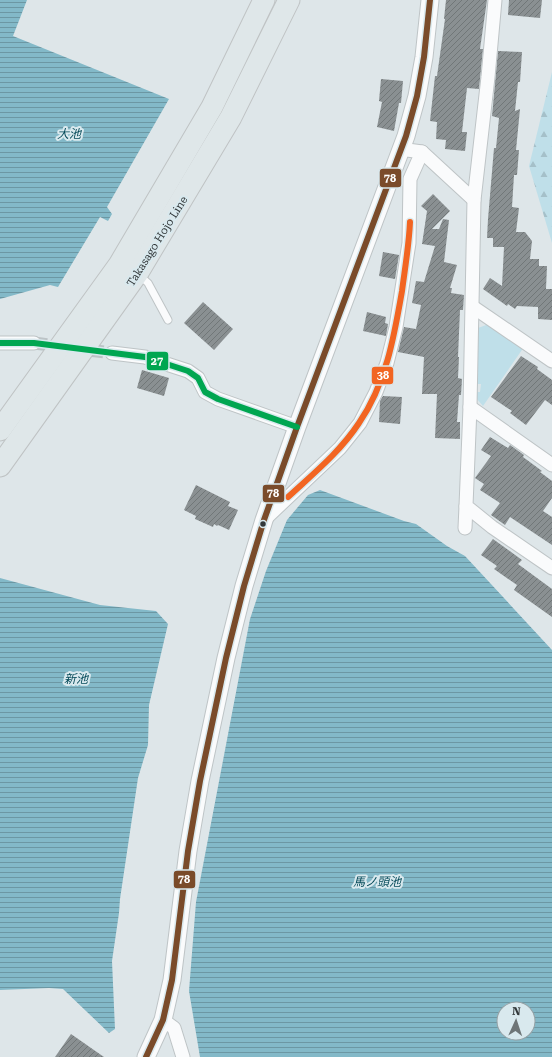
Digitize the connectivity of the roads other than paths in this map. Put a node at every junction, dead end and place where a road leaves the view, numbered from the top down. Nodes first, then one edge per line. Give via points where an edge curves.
1 (264, 0) edge
2 (289, 0) edge
3 (430, 0) edge
4 (495, 0) edge
5 (400, 148) junction
6 (422, 152) junction
7 (474, 200) junction
8 (138, 274) junction
9 (472, 307) junction
10 (168, 320) dead end
11 (34, 342) tunnel mouth
12 (0, 343) edge
13 (112, 353) tunnel mouth
14 (552, 361) edge
15 (470, 407) junction
16 (297, 427) junction
17 (0, 430) edge
18 (552, 465) edge
19 (0, 466) edge
20 (466, 506) junction
21 (264, 520) junction
22 (465, 528) dead end
23 (552, 568) edge
24 (163, 1020) junction
25 (146, 1057) edge
26 (183, 1057) edge

1 - 17 main road, Takasago Hojo Line via 212,107 119,265
2 - 8 main road, Takasago Hojo Line via 231,118
3 - 5 street via 417,96
4 - 7 street
5 - 6 street
5 - 16 street
6 - 7 street
6 - 21 street via 410,179 409,243 396,327 376,392 360,423 340,448
7 - 9 street
8 - 10 lane via 148,283
8 - 19 main road, Takasago Hojo Line
9 - 14 street
9 - 15 street
11 - 12 street
13 - 16 street via 145,357 188,371 198,378 205,392 218,399
15 - 18 street
15 - 20 street
16 - 21 street
20 - 22 street
20 - 23 street via 492,528
21 - 24 street via 226,658 200,781 188,851 172,980
24 - 25 street
24 - 26 street via 174,1028

